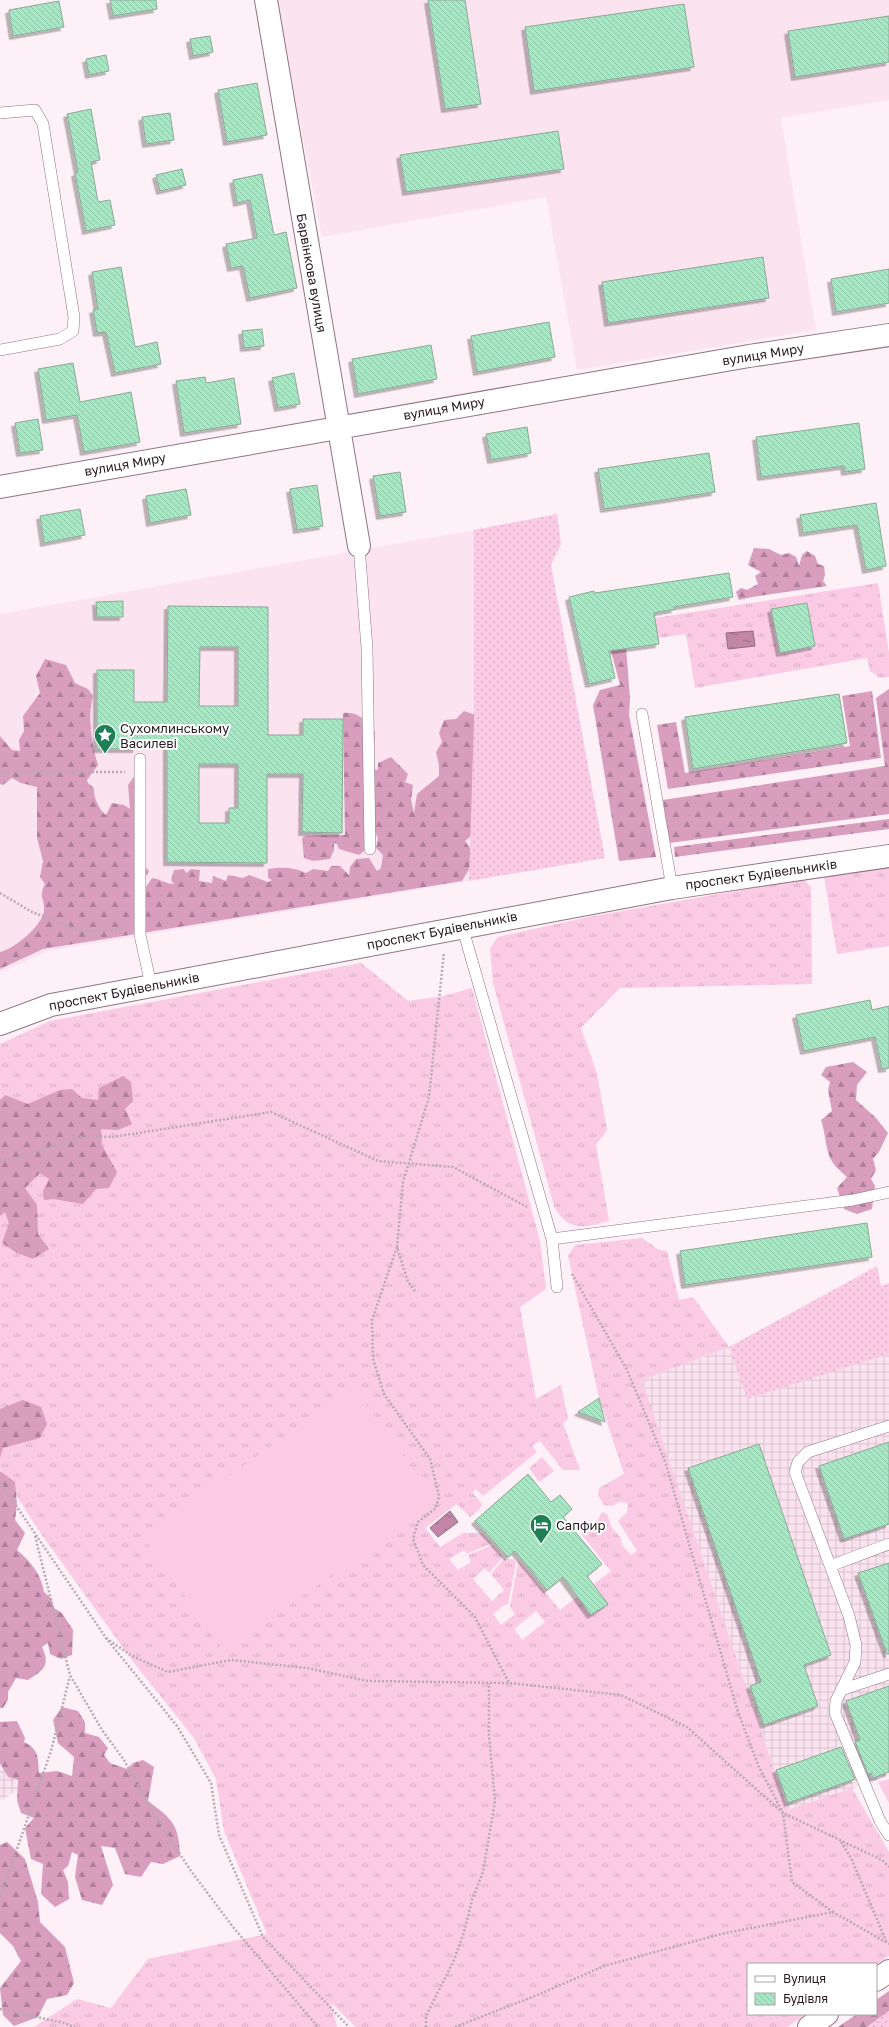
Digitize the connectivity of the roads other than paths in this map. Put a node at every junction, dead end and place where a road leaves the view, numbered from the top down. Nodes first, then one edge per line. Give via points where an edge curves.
1 (266, 0) edge
2 (0, 113) edge
3 (889, 335) edge
4 (0, 350) edge
5 (338, 426) junction
6 (0, 487) edge
7 (358, 546) joint
8 (642, 714) dead end
9 (140, 759) dead end
10 (370, 849) dead end
11 (889, 856) edge
12 (672, 888) junction
13 (454, 928) junction
14 (151, 986) junction
15 (0, 1024) edge
16 (889, 1192) edge
17 (552, 1239) junction
18 (557, 1287) dead end
19 (889, 1426) edge
20 (889, 1544) edge
21 (830, 1566) junction
22 (889, 1674) edge
23 (840, 1690) junction
24 (889, 1835) edge
25 (889, 1971) edge
26 (877, 1979) edge
27 (826, 2015) edge
28 (809, 2027) edge

1 - 5 street, Барвінкова вулиця
2 - 4 lane via 35,110 43,124 74,317 73,331 60,339
3 - 5 street, вулиця Миру via 749,356
5 - 6 street, вулиця Миру
5 - 7 street, Барвінкова вулиця
7 - 10 lane via 367,662
8 - 12 lane
9 - 14 lane via 140,928
11 - 12 street, проспект Будівельників
12 - 13 street, проспект Будівельників
13 - 14 street, проспект Будівельників
13 - 17 lane
14 - 15 street, проспект Будівельників via 51,1005
16 - 17 lane via 853,1200
17 - 18 lane
19 - 21 lane via 808,1452 798,1462 795,1472
20 - 21 lane
21 - 23 lane via 849,1616 856,1645 854,1662
22 - 23 lane
23 - 24 lane via 835,1713 880,1821
25 - 26 street
27 - 28 street

